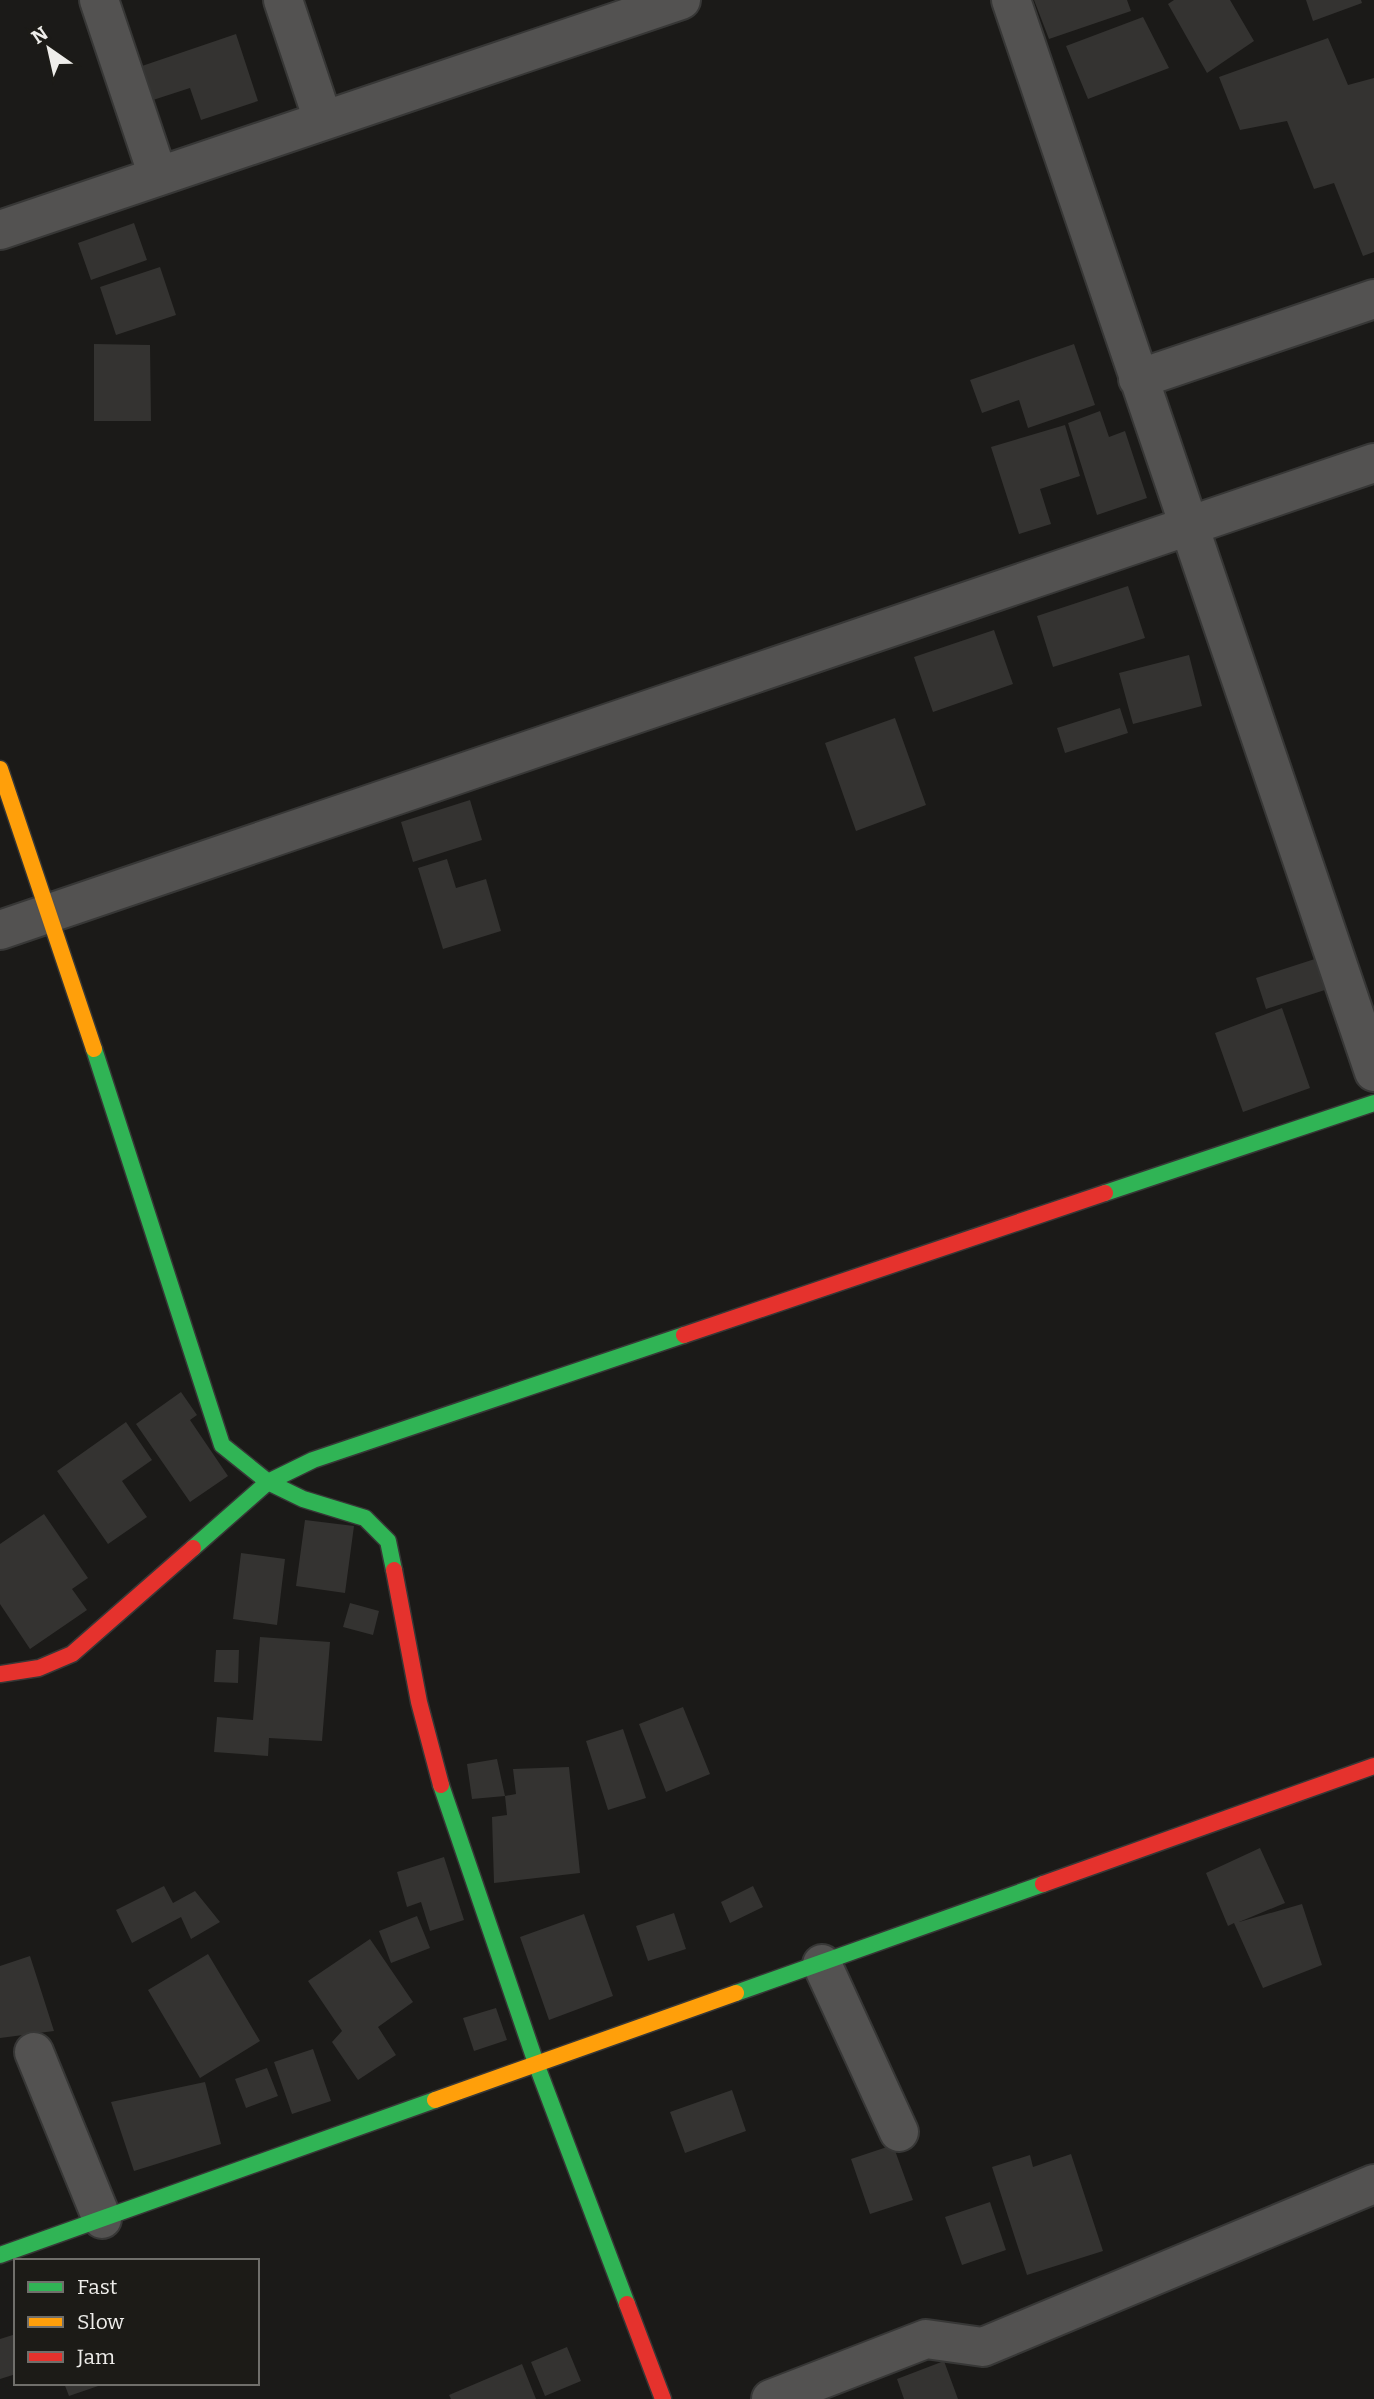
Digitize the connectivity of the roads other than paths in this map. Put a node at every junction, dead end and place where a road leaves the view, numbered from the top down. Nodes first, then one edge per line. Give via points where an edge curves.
1 (99, 0) edge
2 (283, 0) edge
3 (681, 0) edge
4 (1011, 0) edge
5 (323, 120) junction
6 (158, 176) junction
7 (0, 230) edge
8 (1374, 299) edge
9 (1138, 379) junction
10 (1374, 463) edge
11 (1187, 526) junction
12 (0, 769) edge
13 (50, 913) junction
14 (0, 930) edge
15 (1374, 1072) edge
16 (1374, 1103) edge
17 (268, 1482) junction
18 (0, 1674) edge
19 (1374, 1766) edge
20 (822, 1964) junction
21 (34, 2052) dead end
22 (537, 2066) junction
23 (899, 2132) dead end
24 (1374, 2184) edge
25 (102, 2219) junction
26 (0, 2255) edge
27 (663, 2399) edge
28 (771, 2399) edge

1 - 6 street
2 - 5 street
3 - 5 street
4 - 9 street
5 - 6 street
6 - 7 street
8 - 9 street
9 - 11 street
10 - 11 street
11 - 13 street
11 - 15 street
12 - 13 street
13 - 14 street
13 - 17 street via 222,1445
16 - 17 street via 313,1460
17 - 18 street via 72,1654 38,1668
17 - 22 street via 303,1499 365,1518 388,1541 419,1702 443,1792
19 - 20 street
20 - 22 street
20 - 23 street
21 - 25 street
22 - 25 street
22 - 27 street
24 - 28 street via 983,2347 926,2339
25 - 26 street

